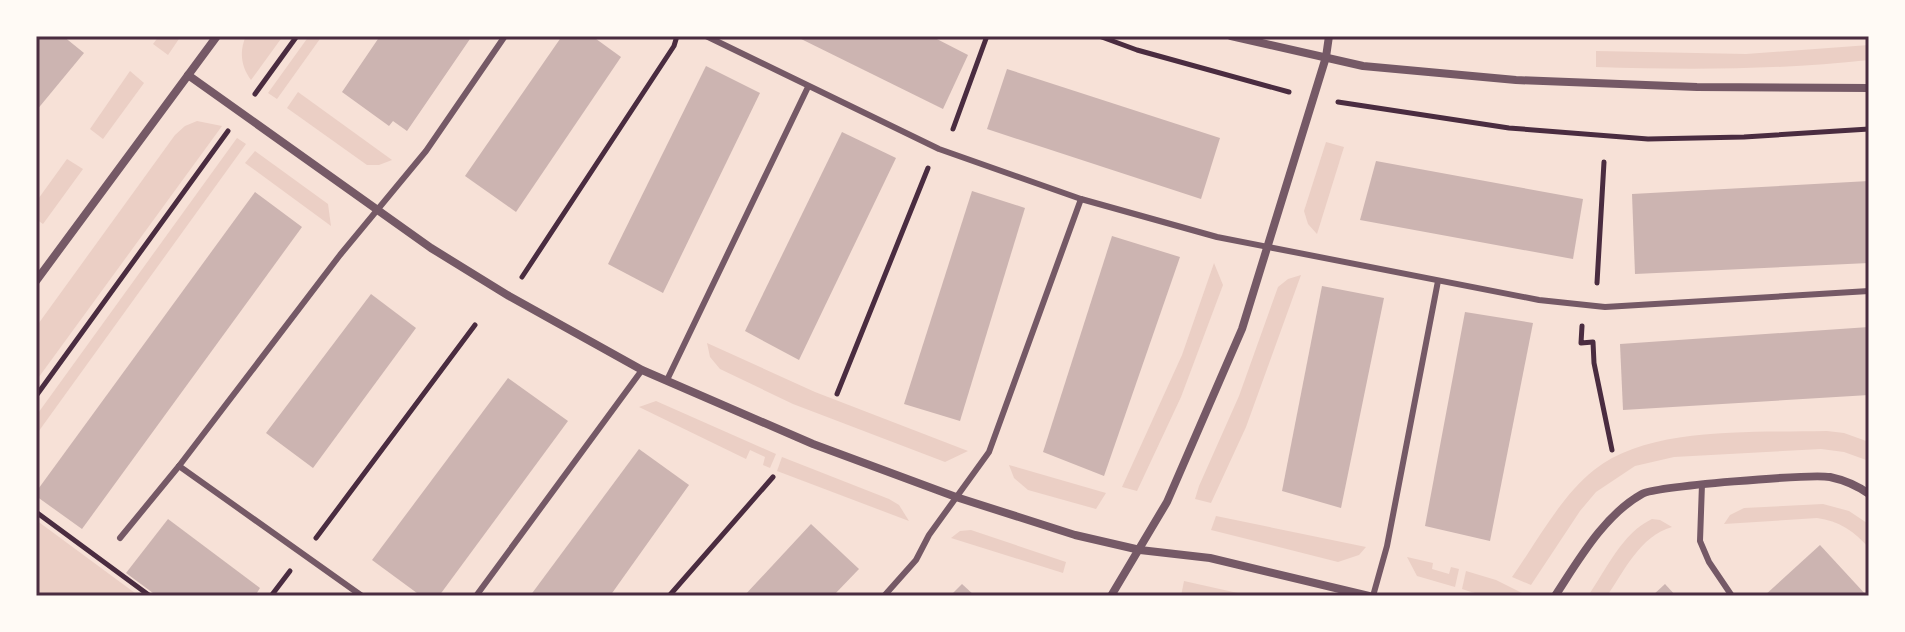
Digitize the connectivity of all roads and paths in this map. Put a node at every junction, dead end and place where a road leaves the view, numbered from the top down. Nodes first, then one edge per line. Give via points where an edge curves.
1 (217, 36) edge
2 (297, 36) edge
3 (505, 36) edge
4 (677, 36) edge
5 (706, 36) edge
6 (987, 36) edge
7 (1099, 36) edge
8 (1231, 36) edge
9 (1329, 36) edge
10 (1326, 57) junction
11 (188, 75) junction
12 (808, 87) junction
13 (1869, 88) edge
14 (258, 89) dead end
15 (1275, 89) dead end
16 (1348, 104) dead end
17 (956, 121) dead end
18 (229, 129) dead end
19 (1869, 129) edge
20 (1604, 162) dead end
21 (927, 170) dead end
22 (1081, 199) junction
23 (377, 210) junction
24 (1266, 247) junction
25 (36, 281) edge
26 (1438, 281) junction
27 (1597, 289) dead end
28 (1869, 291) edge
29 (509, 296) junction
30 (475, 325) dead end
31 (1581, 328) dead end
32 (642, 370) junction
33 (667, 380) junction
34 (837, 394) dead end
35 (36, 396) edge
36 (1612, 450) dead end
37 (179, 466) junction
38 (773, 477) dead end
39 (1702, 484) junction
40 (1869, 494) edge
41 (956, 497) junction
42 (36, 512) edge
43 (320, 533) dead end
44 (120, 538) dead end
45 (1140, 550) junction
46 (285, 577) dead end
47 (150, 596) edge
48 (271, 596) edge
49 (362, 596) edge
50 (476, 596) edge
51 (669, 596) edge
52 (884, 596) edge
53 (1111, 596) edge
54 (1371, 596) edge
55 (1555, 596) edge
56 (1732, 596) edge

1 - 11 street
2 - 14 path
3 - 23 lane via 426,151
4 - 29 path
5 - 12 lane
6 - 17 path
7 - 15 path
8 - 10 street
9 - 10 street
10 - 13 street via 1363,66 1516,80
10 - 24 street
11 - 23 street
11 - 25 street
12 - 22 lane via 939,149
12 - 33 lane
16 - 19 path via 1509,128 1648,139
18 - 35 path
20 - 27 path
21 - 34 path
22 - 24 lane
22 - 41 lane via 989,452
23 - 29 street
23 - 37 lane
24 - 26 lane
24 - 45 street via 1242,329 1167,502
26 - 28 lane via 1605,307
26 - 54 lane via 1387,546
29 - 32 street
30 - 43 path
31 - 36 path via 1581,343 1593,342
32 - 33 street
32 - 50 lane
33 - 41 street via 813,444
37 - 44 lane
37 - 49 lane
38 - 51 path
39 - 40 street via 1828,477
39 - 55 street via 1644,492 1619,509
39 - 56 lane via 1700,541
41 - 45 street via 1090,540
41 - 52 lane via 916,560
42 - 47 path
45 - 53 street
45 - 54 street via 1210,558
46 - 48 path

